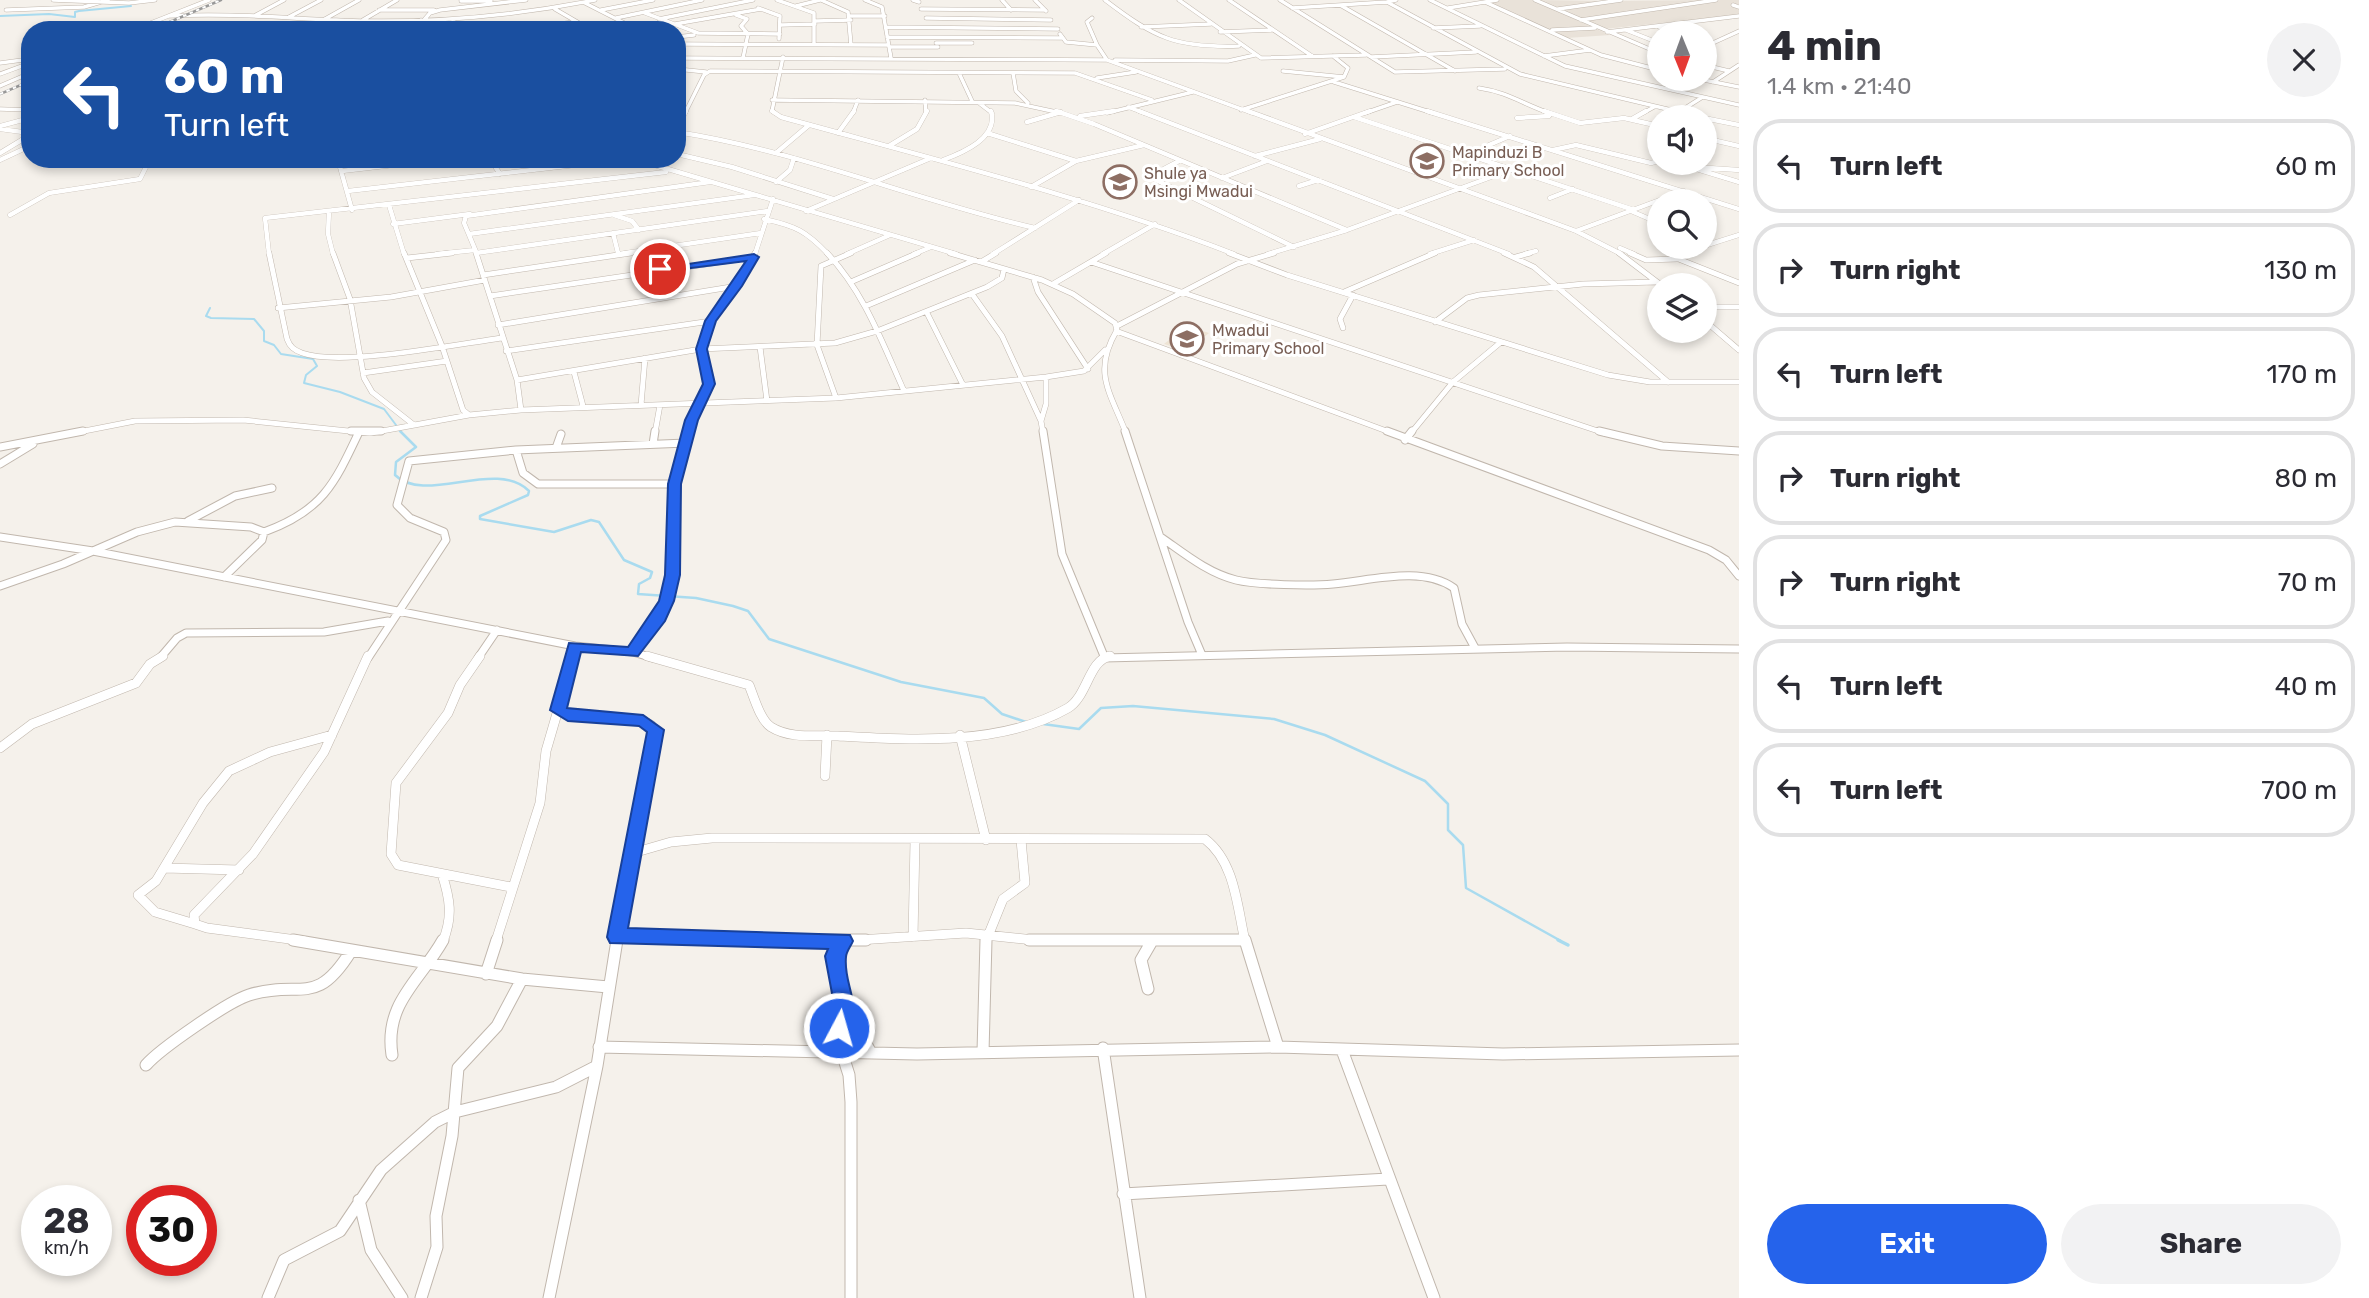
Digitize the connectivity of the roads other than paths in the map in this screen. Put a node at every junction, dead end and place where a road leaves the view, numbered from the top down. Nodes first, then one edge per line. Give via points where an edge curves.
1 (53, 0) edge
2 (155, 0) edge
3 (209, 0) edge
4 (284, 0) edge
5 (321, 0) edge
6 (359, 0) edge
7 (397, 0) edge
8 (526, 0) edge
9 (568, 0) edge
10 (595, 0) edge
11 (653, 0) edge
12 (699, 0) edge
13 (753, 0) edge
14 (777, 0) edge
15 (820, 0) edge
16 (865, 0) edge
17 (913, 0) edge
18 (1002, 0) edge
19 (1035, 0) edge
20 (1105, 0) edge
21 (1179, 0) edge
22 (1229, 0) edge
23 (1280, 0) edge
24 (1396, 0) edge
25 (1430, 0) edge
26 (1497, 0) edge
27 (1535, 0) edge
28 (1621, 0) edge
29 (1716, 0) edge
30 (106, 1) edge
31 (462, 1) edge
32 (919, 1) edge
33 (583, 2) junction
34 (742, 2) junction
35 (1387, 2) junction
36 (1485, 2) junction
37 (577, 3) junction
38 (1340, 5) junction
39 (796, 6) junction
40 (1292, 8) junction
41 (1448, 8) junction
42 (455, 9) junction
43 (555, 9) junction
44 (761, 9) junction
45 (921, 9) junction
46 (1556, 9) junction
47 (6, 10) dead end
48 (379, 10) junction
49 (440, 10) junction
50 (601, 10) junction
51 (1011, 10) junction
52 (1045, 10) junction
53 (645, 13) junction
54 (256, 15) junction
55 (734, 15) junction
56 (169, 16) junction
57 (885, 16) junction
58 (1739, 16) edge
59 (289, 17) junction
60 (616, 18) junction
61 (850, 18) junction
62 (926, 18) junction
63 (1092, 18) dead end
64 (325, 19) junction
65 (659, 19) junction
66 (423, 20) junction
67 (453, 20) joint
68 (1051, 20) junction
69 (1581, 20) junction
70 (156, 21) edge
71 (360, 21) junction
72 (573, 21) edge
73 (621, 21) edge
74 (663, 21) edge
75 (1696, 21) edge
76 (816, 23) junction
77 (686, 24) edge
78 (1211, 24) junction
79 (781, 25) junction
80 (1483, 26) junction
81 (886, 27) junction
82 (929, 27) junction
83 (1141, 27) junction
84 (1647, 27) edge
85 (1432, 28) junction
86 (1598, 28) junction
87 (686, 29) edge
88 (1058, 29) junction
89 (1272, 30) junction
90 (1549, 30) junction
91 (1625, 30) junction
92 (1220, 32) junction
93 (1607, 32) junction
94 (1739, 32) edge
95 (704, 34) junction
96 (748, 34) junction
97 (780, 34) junction
98 (686, 36) edge
99 (887, 37) junction
100 (932, 37) junction
101 (1647, 38) edge
102 (1064, 40) junction
103 (1647, 40) edge
104 (1718, 40) edge
105 (1630, 42) junction
106 (686, 44) edge
107 (747, 44) junction
108 (779, 44) junction
109 (814, 44) junction
110 (851, 45) junction
111 (937, 45) junction
112 (1097, 45) junction
113 (888, 46) junction
114 (1240, 46) junction
115 (1647, 48) edge
116 (1590, 50) junction
117 (1476, 52) junction
118 (1255, 55) junction
119 (1426, 55) junction
120 (1312, 56) junction
121 (1333, 56) junction
122 (1368, 56) junction
123 (1543, 56) junction
124 (686, 58) edge
125 (743, 58) junction
126 (783, 58) junction
127 (891, 58) junction
128 (931, 58) junction
129 (939, 58) junction
130 (1053, 59) junction
131 (1107, 60) junction
132 (21, 62) edge
133 (0, 63) edge
134 (21, 65) edge
135 (1739, 65) edge
136 (1647, 67) edge
137 (1717, 68) edge
138 (1508, 69) junction
139 (686, 70) edge
140 (1283, 71) dead end
141 (1455, 71) junction
142 (1729, 71) junction
143 (706, 72) junction
144 (779, 72) junction
145 (933, 72) junction
146 (1139, 72) junction
147 (959, 73) junction
148 (1013, 73) junction
149 (1060, 73) junction
150 (0, 74) edge
151 (1347, 74) junction
152 (21, 77) edge
153 (1095, 78) junction
154 (1717, 79) edge
155 (1334, 82) junction
156 (1717, 83) edge
157 (1, 85) edge
158 (1739, 87) edge
159 (1479, 88) dead end
160 (1193, 92) junction
161 (1701, 98) junction
162 (772, 100) junction
163 (858, 100) junction
164 (925, 100) junction
165 (1152, 100) junction
166 (974, 101) junction
167 (1397, 102) junction
168 (1030, 104) junction
169 (1647, 105) edge
170 (1690, 105) edge
171 (1739, 105) edge
172 (1128, 107) junction
173 (0, 109) edge
174 (21, 110) edge
175 (1241, 110) junction
176 (1647, 111) edge
177 (1061, 112) junction
178 (686, 113) edge
179 (1072, 116) junction
180 (1553, 116) junction
181 (1354, 117) junction
182 (1517, 118) dead end
183 (1632, 119) junction
184 (21, 121) edge
185 (1717, 121) edge
186 (1027, 122) dead end
187 (1647, 123) edge
188 (809, 125) junction
189 (1739, 125) edge
190 (0, 127) edge
191 (21, 132) edge
192 (686, 133) edge
193 (838, 133) junction
194 (987, 133) junction
195 (1305, 134) junction
196 (1510, 136) junction
197 (1320, 139) junction
198 (21, 140) edge
199 (1717, 141) edge
200 (1144, 145) junction
201 (889, 146) junction
202 (1739, 146) edge
203 (21, 150) edge
204 (1553, 150) junction
205 (776, 152) junction
206 (0, 153) edge
207 (1468, 154) junction
208 (1253, 156) junction
209 (686, 157) edge
210 (794, 158) junction
211 (931, 158) junction
212 (0, 160) edge
213 (942, 160) junction
214 (1179, 161) junction
215 (1267, 161) junction
216 (1076, 162) junction
217 (1647, 163) edge
218 (1717, 167) edge
219 (145, 168) edge
220 (340, 168) edge
221 (368, 168) edge
222 (496, 168) edge
223 (549, 168) edge
224 (662, 168) edge
225 (1513, 169) junction
226 (1739, 170) edge
227 (342, 171) junction
228 (672, 171) junction
229 (500, 174) junction
230 (1715, 175) edge
231 (1222, 178) junction
232 (1318, 180) junction
233 (710, 182) junction
234 (776, 182) junction
235 (871, 182) junction
236 (1739, 182) edge
237 (1299, 186) dead end
238 (1031, 187) junction
239 (1573, 189) junction
240 (1678, 189) edge
241 (1464, 190) junction
242 (348, 191) junction
243 (508, 191) junction
244 (754, 194) junction
245 (1550, 198) dead end
246 (773, 199) junction
247 (833, 199) junction
248 (1079, 200) junction
249 (1717, 202) edge
250 (388, 205) junction
251 (1647, 205) edge
252 (513, 208) junction
253 (1739, 209) edge
254 (352, 210) junction
255 (329, 211) junction
256 (768, 211) junction
257 (806, 211) junction
258 (1402, 211) junction
259 (1632, 211) junction
260 (608, 213) junction
261 (471, 214) junction
262 (10, 215) dead end
263 (1647, 218) edge
264 (764, 219) junction
265 (393, 223) junction
266 (1155, 224) junction
267 (1035, 228) junction
268 (639, 230) junction
269 (1347, 230) junction
270 (1578, 230) junction
271 (613, 233) junction
272 (761, 233) junction
273 (469, 234) junction
274 (1739, 234) edge
275 (890, 235) junction
276 (1474, 240) junction
277 (1717, 240) edge
278 (931, 247) junction
279 (1294, 247) junction
280 (476, 251) junction
281 (1536, 251) dead end
282 (618, 253) junction
283 (754, 257) junction
284 (1516, 257) junction
285 (407, 258) junction
286 (1647, 259) edge
287 (1648, 259) edge
288 (1677, 259) joint
289 (833, 260) junction
290 (978, 261) junction
291 (1249, 261) junction
292 (1091, 262) junction
293 (1004, 269) junction
294 (1647, 275) edge
295 (484, 277) junction
296 (1033, 277) junction
297 (853, 281) junction
298 (1739, 283) edge
299 (1053, 284) junction
300 (1647, 284) edge
301 (737, 286) junction
302 (1558, 288) junction
303 (418, 292) junction
304 (1181, 292) junction
305 (1344, 292) junction
306 (972, 294) junction
307 (1353, 295) junction
308 (491, 296) junction
309 (351, 301) junction
310 (866, 306) junction
311 (1717, 307) edge
312 (1739, 307) edge
313 (278, 308) junction
314 (927, 313) junction
315 (711, 321) junction
316 (1435, 321) junction
317 (498, 325) junction
318 (1343, 328) dead end
319 (1117, 329) junction
320 (877, 331) junction
321 (1717, 331) edge
322 (502, 338) junction
323 (1501, 342) junction
324 (442, 345) junction
325 (817, 345) junction
326 (760, 347) junction
327 (701, 349) junction
328 (1105, 350) junction
329 (1739, 350) edge
330 (506, 351) junction
331 (359, 355) junction
332 (645, 358) junction
333 (447, 361) junction
334 (1088, 369) junction
335 (574, 372) junction
336 (363, 373) junction
337 (1046, 376) junction
338 (1022, 379) junction
339 (517, 380) junction
340 (1454, 382) junction
341 (1739, 382) edge
342 (1669, 383) junction
343 (963, 385) junction
344 (904, 391) junction
345 (836, 398) junction
346 (767, 401) junction
347 (698, 403) junction
348 (641, 405) junction
349 (660, 405) junction
350 (583, 406) junction
351 (521, 410) junction
352 (468, 415) junction
353 (1041, 421) junction
354 (415, 425) junction
355 (359, 432) junction
356 (561, 434) dead end
357 (1405, 440) junction
358 (38, 441) junction
359 (686, 443) junction
360 (653, 444) junction
361 (0, 447) edge
362 (556, 448) junction
363 (516, 450) junction
364 (1739, 451) edge
365 (0, 464) edge
366 (674, 484) junction
367 (272, 488) dead end
368 (188, 521) junction
369 (264, 531) junction
370 (0, 537) edge
371 (1162, 538) junction
372 (93, 551) junction
373 (1735, 566) edge
374 (1739, 576) edge
375 (224, 577) junction
376 (0, 586) edge
377 (396, 611) junction
378 (388, 621) junction
379 (498, 630) junction
380 (575, 646) junction
381 (1475, 649) junction
382 (1739, 649) edge
383 (633, 652) junction
384 (1202, 655) junction
385 (1104, 656) junction
386 (558, 710) junction
387 (332, 735) junction
388 (827, 735) junction
389 (960, 735) junction
390 (0, 748) edge
391 (825, 776) dead end
392 (986, 840) junction
393 (1021, 840) junction
394 (915, 841) junction
395 (633, 853) junction
396 (164, 868) junction
397 (239, 870) junction
398 (442, 874) junction
399 (511, 887) junction
400 (195, 924) junction
401 (986, 935) junction
402 (617, 937) junction
403 (913, 937) junction
404 (1245, 940) junction
405 (843, 941) junction
406 (1152, 941) junction
407 (351, 951) junction
408 (430, 964) junction
409 (485, 974) junction
410 (522, 979) junction
411 (608, 987) junction
412 (1148, 989) dead end
413 (844, 1004) junction
414 (600, 1047) junction
415 (1278, 1047) junction
416 (1103, 1048) junction
417 (1342, 1050) junction
418 (1739, 1050) edge
419 (983, 1052) junction
420 (841, 1053) junction
421 (871, 1053) junction
422 (392, 1055) dead end
423 (146, 1065) dead end
424 (597, 1066) junction
425 (455, 1112) junction
426 (1388, 1179) junction
427 (1123, 1194) junction
428 (359, 1200) junction
429 (268, 1298) edge
430 (402, 1298) edge
431 (421, 1298) edge
432 (549, 1298) edge
433 (851, 1298) edge
434 (1140, 1298) edge
435 (1434, 1298) edge

1 - 30 street
2 - 30 street
3 - 56 street
4 - 54 street
5 - 59 street
6 - 64 street
7 - 48 street
8 - 31 street
8 - 42 street
9 - 37 street
10 - 33 street
11 - 50 street
12 - 53 street
13 - 34 street
14 - 39 street
15 - 39 street
15 - 61 street via 846,9
16 - 57 street via 882,7
17 - 32 street
18 - 51 street
19 - 52 street
20 - 83 street
21 - 78 street
22 - 89 street
23 - 40 street
24 - 35 street
25 - 41 street
26 - 36 street
27 - 46 street
28 - 46 street
29 - 69 street
30 - 47 street via 84,7
31 - 42 street
32 - 45 street
33 - 37 street
33 - 50 street
34 - 44 street
34 - 65 street
35 - 38 street
35 - 85 street
36 - 41 street
36 - 90 street
37 - 43 street
38 - 40 street
38 - 119 street
39 - 76 street via 814,13
40 - 122 street
41 - 80 street
42 - 49 street
43 - 67 street
43 - 72 street
44 - 55 street
44 - 79 street via 779,15
45 - 51 street
45 - 62 street
46 - 69 street
48 - 49 street
48 - 71 street
49 - 66 street
50 - 60 street
51 - 52 street
52 - 68 street
53 - 60 street
53 - 65 street
54 - 56 street
54 - 59 street
55 - 77 street
55 - 96 street via 747,19 741,26
56 - 70 street
57 - 61 street
57 - 81 street
58 - 75 street
59 - 64 street
60 - 73 street
61 - 76 street
61 - 110 street
62 - 68 street
62 - 82 street
63 - 112 street via 1087,22
64 - 71 street
65 - 74 street
66 - 67 street
66 - 71 street
68 - 88 street
69 - 86 street
76 - 79 street
76 - 109 street
78 - 83 street
78 - 92 street
79 - 97 street
80 - 85 street
80 - 123 street
81 - 82 street
81 - 99 street
82 - 88 street
82 - 100 street
83 - 114 street via 1187,48
84 - 91 street
85 - 117 street
86 - 90 street
86 - 93 street
87 - 95 street
88 - 102 street
89 - 92 street
89 - 120 street
90 - 116 street
91 - 93 street
91 - 101 street
92 - 114 street
93 - 105 street
94 - 104 street
95 - 96 street
95 - 98 street
96 - 97 street
96 - 107 street
97 - 108 street
99 - 100 street
99 - 113 street
100 - 102 street
100 - 111 street
102 - 111 street
102 - 112 street
103 - 105 street
105 - 115 street
106 - 107 street
107 - 108 street
107 - 125 street
108 - 109 street
109 - 110 street
110 - 113 street
111 - 113 street
111 - 129 street
112 - 131 street
113 - 127 street
114 - 118 street
116 - 123 street
116 - 136 street
117 - 119 street
117 - 138 street
118 - 120 street via 1264,59
118 - 131 street via 1228,61
119 - 122 street
119 - 141 street
120 - 121 street
121 - 122 street
121 - 151 street
122 - 141 street via 1400,73
123 - 161 street via 1576,69
124 - 125 street
125 - 126 street
126 - 127 street
126 - 144 street
127 - 128 street
128 - 129 street
128 - 145 street
129 - 130 street
130 - 131 street
130 - 149 street
131 - 146 street
132 - 133 street
134 - 150 street
135 - 142 street
137 - 142 street
138 - 141 street
138 - 169 street
139 - 143 street
140 - 151 street
142 - 154 street
143 - 144 street
143 - 178 street
144 - 145 street
144 - 162 street
145 - 147 street
146 - 153 street
146 - 160 street
147 - 148 street
147 - 166 street
148 - 149 street
148 - 168 street via 1016,91
149 - 153 street
151 - 155 street
152 - 157 street
153 - 165 street
155 - 167 street
155 - 175 street
156 - 158 street
159 - 180 street via 1507,93
160 - 165 street
160 - 175 street
161 - 170 street
161 - 171 street
162 - 163 street
162 - 188 street via 775,115
163 - 164 street
163 - 193 street
164 - 166 street
164 - 201 street via 921,127
165 - 172 street
166 - 168 street
166 - 194 street via 992,113
167 - 181 street
167 - 196 street
168 - 177 street
172 - 179 street
172 - 208 street
173 - 174 street
175 - 195 street
176 - 183 street
177 - 179 street
177 - 186 street
179 - 200 street
180 - 182 street
180 - 183 street via 1586,124
181 - 195 street
181 - 207 street
183 - 187 street
184 - 190 street
185 - 189 street
188 - 193 street
188 - 205 street
190 - 191 street
192 - 205 street
193 - 201 street
194 - 213 street via 977,145
194 - 216 street
195 - 197 street
196 - 204 street
196 - 207 street
197 - 208 street
197 - 241 street
198 - 206 street
199 - 202 street
200 - 214 street
200 - 216 street
201 - 211 street
203 - 212 street
204 - 217 street via 1576,145
204 - 240 street
205 - 210 street
207 - 225 street
208 - 215 street
209 - 234 street
210 - 234 street via 790,170
210 - 235 street
211 - 213 street
211 - 235 street
213 - 238 street
214 - 231 street
214 - 279 street via 1158,172 1156,180
215 - 231 street
215 - 232 street
216 - 238 street
218 - 226 street
219 - 262 street via 140,179 50,193
220 - 227 street
221 - 227 street
222 - 229 street
223 - 229 street
224 - 228 street
225 - 239 street
225 - 241 street
227 - 242 street via 340,177
228 - 233 street
228 - 243 street
229 - 242 street
230 - 236 street
231 - 269 street
232 - 237 street
232 - 258 street
233 - 244 street
233 - 252 street
234 - 247 street
235 - 247 street
235 - 267 street
238 - 248 street
239 - 245 street
239 - 259 street
241 - 258 street
241 - 270 street
242 - 254 street
243 - 250 street
243 - 252 street
244 - 246 street
244 - 260 street
246 - 256 street
246 - 257 street
247 - 257 street
248 - 266 street
248 - 267 street
249 - 253 street
250 - 254 street
250 - 265 street
251 - 259 street
252 - 261 street
254 - 255 street
255 - 309 street via 330,246
255 - 313 street via 265,218
256 - 264 street
256 - 268 street
257 - 275 street
258 - 269 street
258 - 276 street
259 - 263 street
259 - 270 street
260 - 268 street via 632,221
260 - 273 street
261 - 265 street
261 - 273 street via 463,220
264 - 272 street
264 - 289 street via 804,231
265 - 285 street
266 - 291 street
266 - 292 street
267 - 290 street
268 - 271 street
269 - 279 street
270 - 286 street
270 - 294 street
271 - 280 street
271 - 282 street
272 - 282 street
272 - 283 street
273 - 280 street
274 - 277 street
275 - 278 street
275 - 289 street
276 - 284 street
276 - 305 street
278 - 290 street
278 - 297 street
279 - 291 street
280 - 285 street
280 - 295 street
281 - 284 street
282 - 295 street
283 - 301 street
283 - 308 street
284 - 302 street
285 - 303 street
287 - 288 street
288 - 298 street
289 - 297 street
289 - 325 street via 821,266
290 - 293 street
290 - 310 street
291 - 304 street
291 - 305 street
292 - 299 street
292 - 304 street
293 - 296 street
293 - 306 street via 1000,281
295 - 303 street
295 - 308 street
296 - 299 street
296 - 334 street
297 - 310 street
299 - 319 street via 1084,301
300 - 302 street
301 - 315 street
301 - 317 street
302 - 316 street via 1472,296
302 - 342 street
303 - 309 street
303 - 324 street
304 - 319 street
304 - 340 street
305 - 307 street
306 - 314 street
306 - 338 street via 1002,336
307 - 316 street
307 - 318 street via 1339,319
308 - 317 street
309 - 313 street
309 - 331 street
310 - 320 street
311 - 312 street
313 - 331 street via 293,351 329,359
314 - 320 street
314 - 343 street
315 - 327 street
315 - 330 street
316 - 323 street
317 - 322 street
319 - 328 street
319 - 357 street
320 - 325 street
320 - 344 street
321 - 329 street
322 - 324 street
322 - 330 street
323 - 340 street
323 - 342 street via 1608,375
324 - 331 street
324 - 333 street
325 - 326 street
325 - 345 street
326 - 327 street
326 - 346 street
327 - 332 street
327 - 347 street via 709,384
328 - 334 street
328 - 371 street via 1103,373
330 - 339 street
331 - 336 street
332 - 335 street
332 - 348 street
333 - 336 street
333 - 352 street
334 - 337 street
335 - 339 street
335 - 350 street
336 - 354 street via 374,395
337 - 338 street
337 - 353 street
338 - 343 street
338 - 353 street
339 - 351 street
340 - 357 street
340 - 364 street via 1631,440
341 - 342 street
343 - 344 street
344 - 345 street
345 - 346 street
346 - 347 street
347 - 349 street
347 - 359 street
348 - 349 street
348 - 350 street
349 - 360 street
350 - 351 street
351 - 352 street
352 - 354 street
353 - 385 street via 1062,554
354 - 355 street
355 - 358 street via 243,420 141,420
355 - 369 street via 339,475 317,506 298,521
356 - 362 street
357 - 373 street via 1709,550
358 - 361 street
358 - 365 street
359 - 360 street
359 - 366 street
360 - 362 street
362 - 363 street
363 - 366 street via 523,473 540,484
363 - 377 street via 408,462 397,505 410,518 447,536
366 - 383 street via 669,595
367 - 368 street via 236,496
368 - 369 street
368 - 372 street via 147,529
369 - 375 street via 262,540
370 - 372 street
371 - 381 street via 1209,570 1238,581 1332,584 1388,575 1444,581 1454,588 1461,624
371 - 384 street
372 - 375 street
372 - 376 street
373 - 374 street
375 - 377 street
377 - 378 street
377 - 379 street
378 - 387 street
378 - 390 street via 324,632 186,633 131,686 32,724
379 - 380 street
379 - 398 street via 460,685 448,713 396,783 393,861
380 - 383 street
380 - 386 street
381 - 382 street
381 - 384 street
383 - 388 street via 748,685 760,714 774,731
384 - 385 street
385 - 389 street via 1084,692 1066,709 1004,733
386 - 395 street via 568,715 643,721 656,730
386 - 399 street via 540,803
387 - 396 street via 270,752 229,771 203,803
387 - 397 street
388 - 389 street
388 - 391 street
389 - 392 street
392 - 393 street
392 - 394 street
393 - 401 street via 1025,883 1003,899
393 - 404 street via 1205,839 1218,849 1229,871
394 - 395 street via 701,839
394 - 403 street
395 - 402 street
396 - 397 street
396 - 400 street via 138,897 146,907 173,920
397 - 400 street via 197,909
398 - 399 street
398 - 408 street via 451,908
399 - 409 street
400 - 407 street
401 - 403 street
401 - 406 street
401 - 419 street
402 - 405 street
402 - 411 street
403 - 405 street
404 - 406 street
404 - 415 street
405 - 413 street via 835,956
406 - 412 street via 1142,960
407 - 408 street
407 - 423 street via 340,971 324,984 306,992 258,993 241,999 166,1044
408 - 409 street
408 - 422 street via 390,1024
409 - 410 street
410 - 411 street
410 - 425 street via 497,1026 460,1064
411 - 414 street
413 - 420 street via 837,1037
413 - 421 street
414 - 420 street
414 - 424 street
415 - 416 street
415 - 417 street
416 - 419 street
416 - 427 street
417 - 418 street via 1503,1055
417 - 426 street
419 - 421 street
420 - 421 street
420 - 433 street via 851,1102
424 - 425 street via 547,1090
424 - 432 street
425 - 428 street via 435,1122 401,1151
425 - 431 street via 436,1216 438,1247
426 - 427 street
426 - 435 street
427 - 434 street
428 - 429 street via 335,1235 284,1260
428 - 430 street via 371,1250

